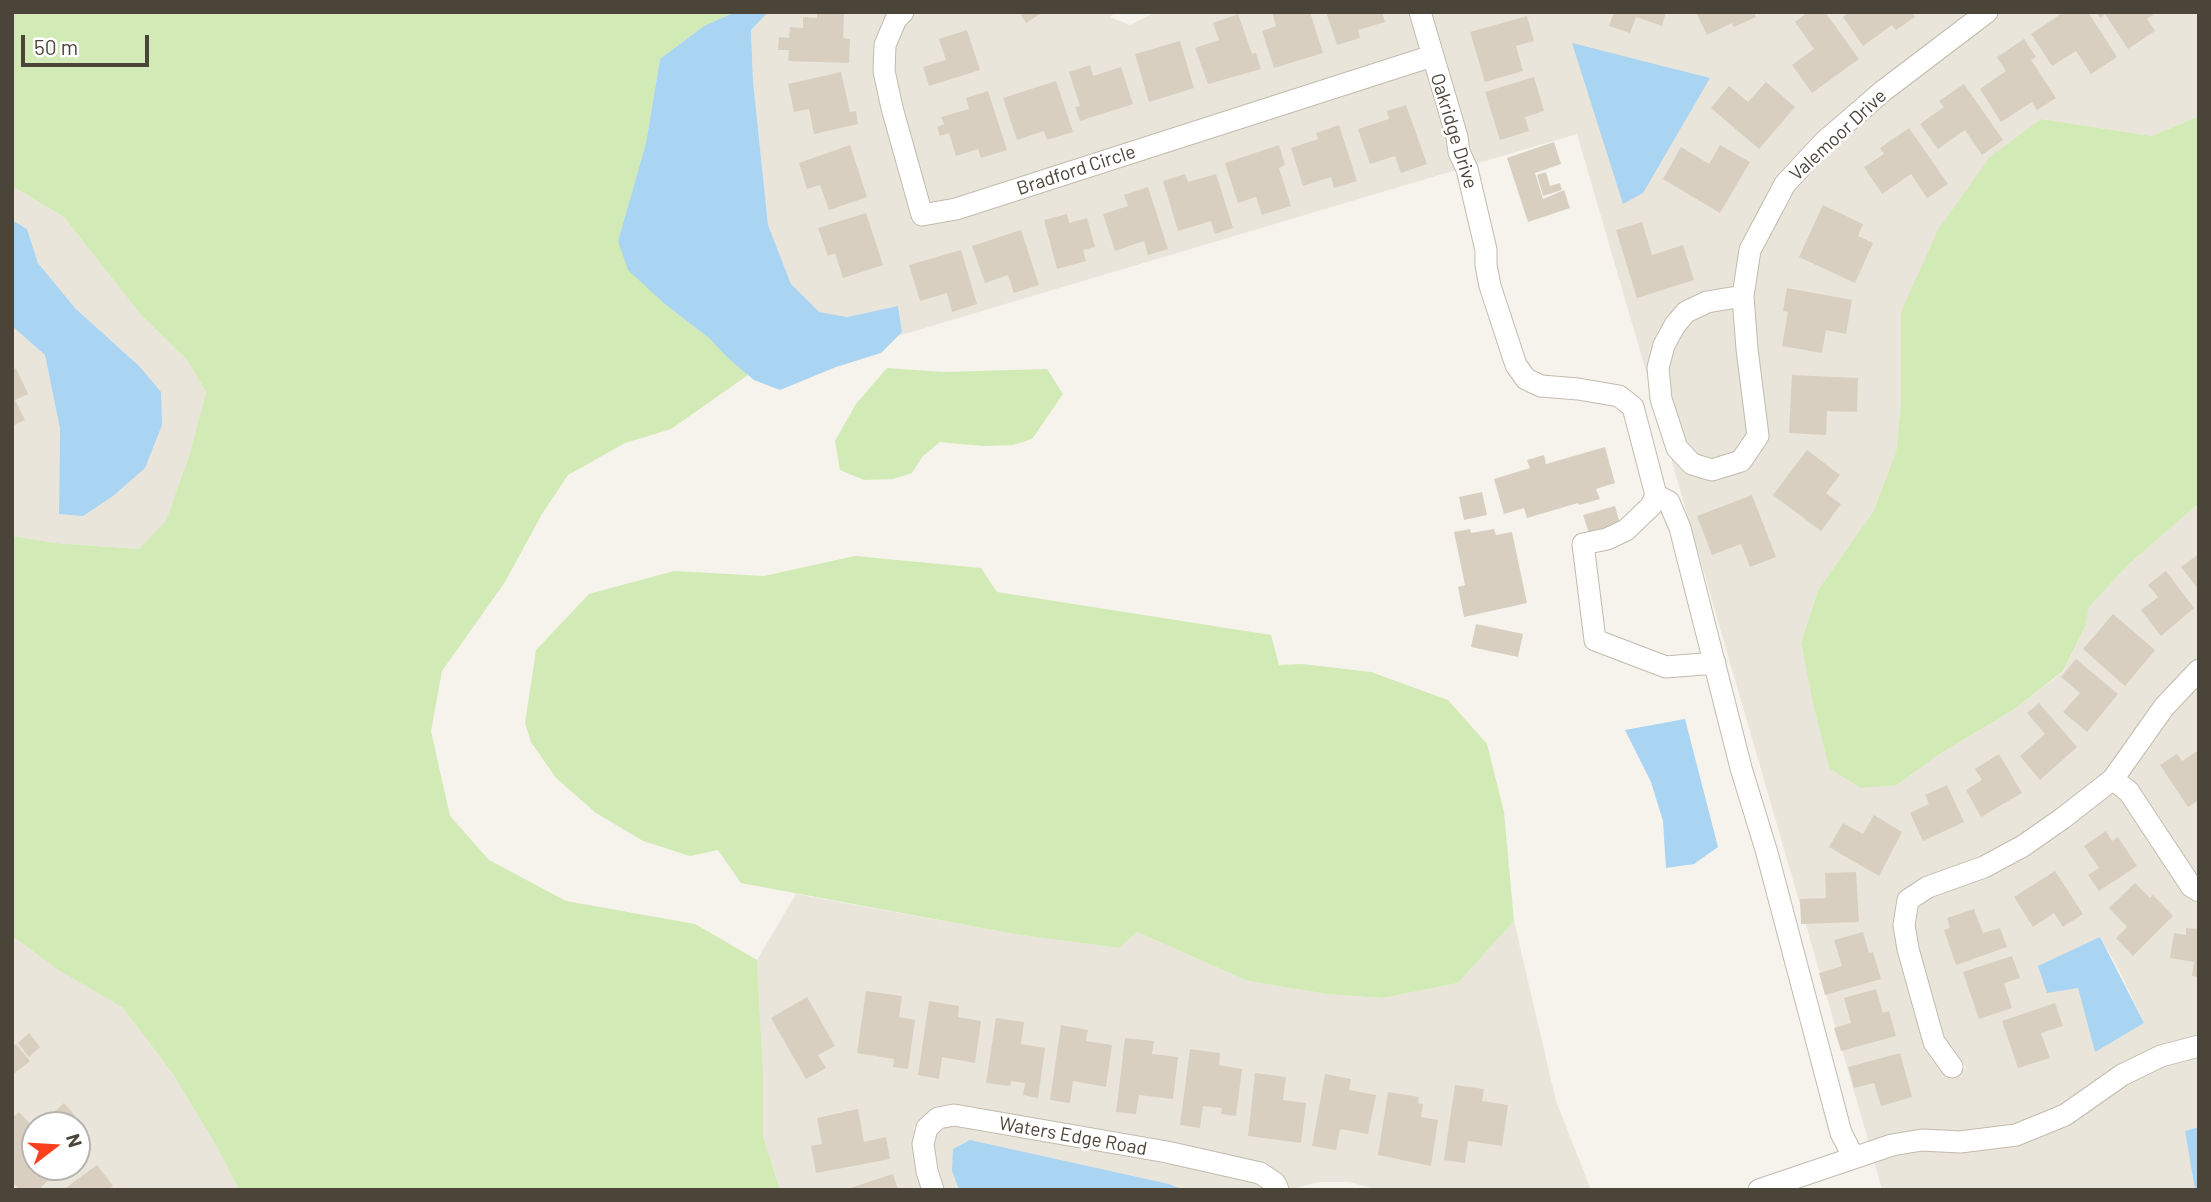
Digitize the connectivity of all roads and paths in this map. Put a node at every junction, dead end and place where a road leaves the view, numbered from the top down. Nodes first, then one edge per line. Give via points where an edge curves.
1 (903, 12) edge
2 (1420, 12) edge
3 (1987, 12) edge
4 (1432, 56) junction
5 (1743, 296) junction
6 (1656, 495) junction
7 (1715, 663) junction
8 (2199, 670) edge
9 (2113, 779) junction
10 (2199, 891) edge
11 (2199, 1046) edge
12 (1952, 1067) dead end
13 (1854, 1158) junction
14 (933, 1190) edge
15 (1278, 1190) edge
16 (1759, 1190) edge

1 - 4 street, Bradford Circle via 886,45 884,71 922,215 956,209
2 - 4 street, Oakridge Drive
3 - 5 street, Valemoor Drive via 1883,91 1824,142 1785,184 1749,250
4 - 6 street, Oakridge Drive via 1467,169 1490,286 1516,365 1526,379 1541,386 1619,396 1633,407
5 - 5 street, Valemoor Drive via 1707,302 1686,312 1664,345 1658,368 1661,399 1677,448 1692,464 1712,470 1741,461 1758,436
6 - 7 street via 1669,502 1680,528
6 - 7 street via 1626,530 1583,544 1594,640 1666,667
7 - 13 street via 1841,1133
8 - 9 street via 2164,707
9 - 10 street via 2129,792 2191,886
9 - 12 street via 2023,846 1984,867 1927,887 1909,900 1904,925 1909,949 1934,1042
11 - 13 street via 2161,1056 2122,1075 2065,1115 2016,1135 1960,1142 1922,1140
13 - 16 street
14 - 15 street, Waters Edge Road via 923,1144 927,1128 937,1118 954,1115 1260,1173

